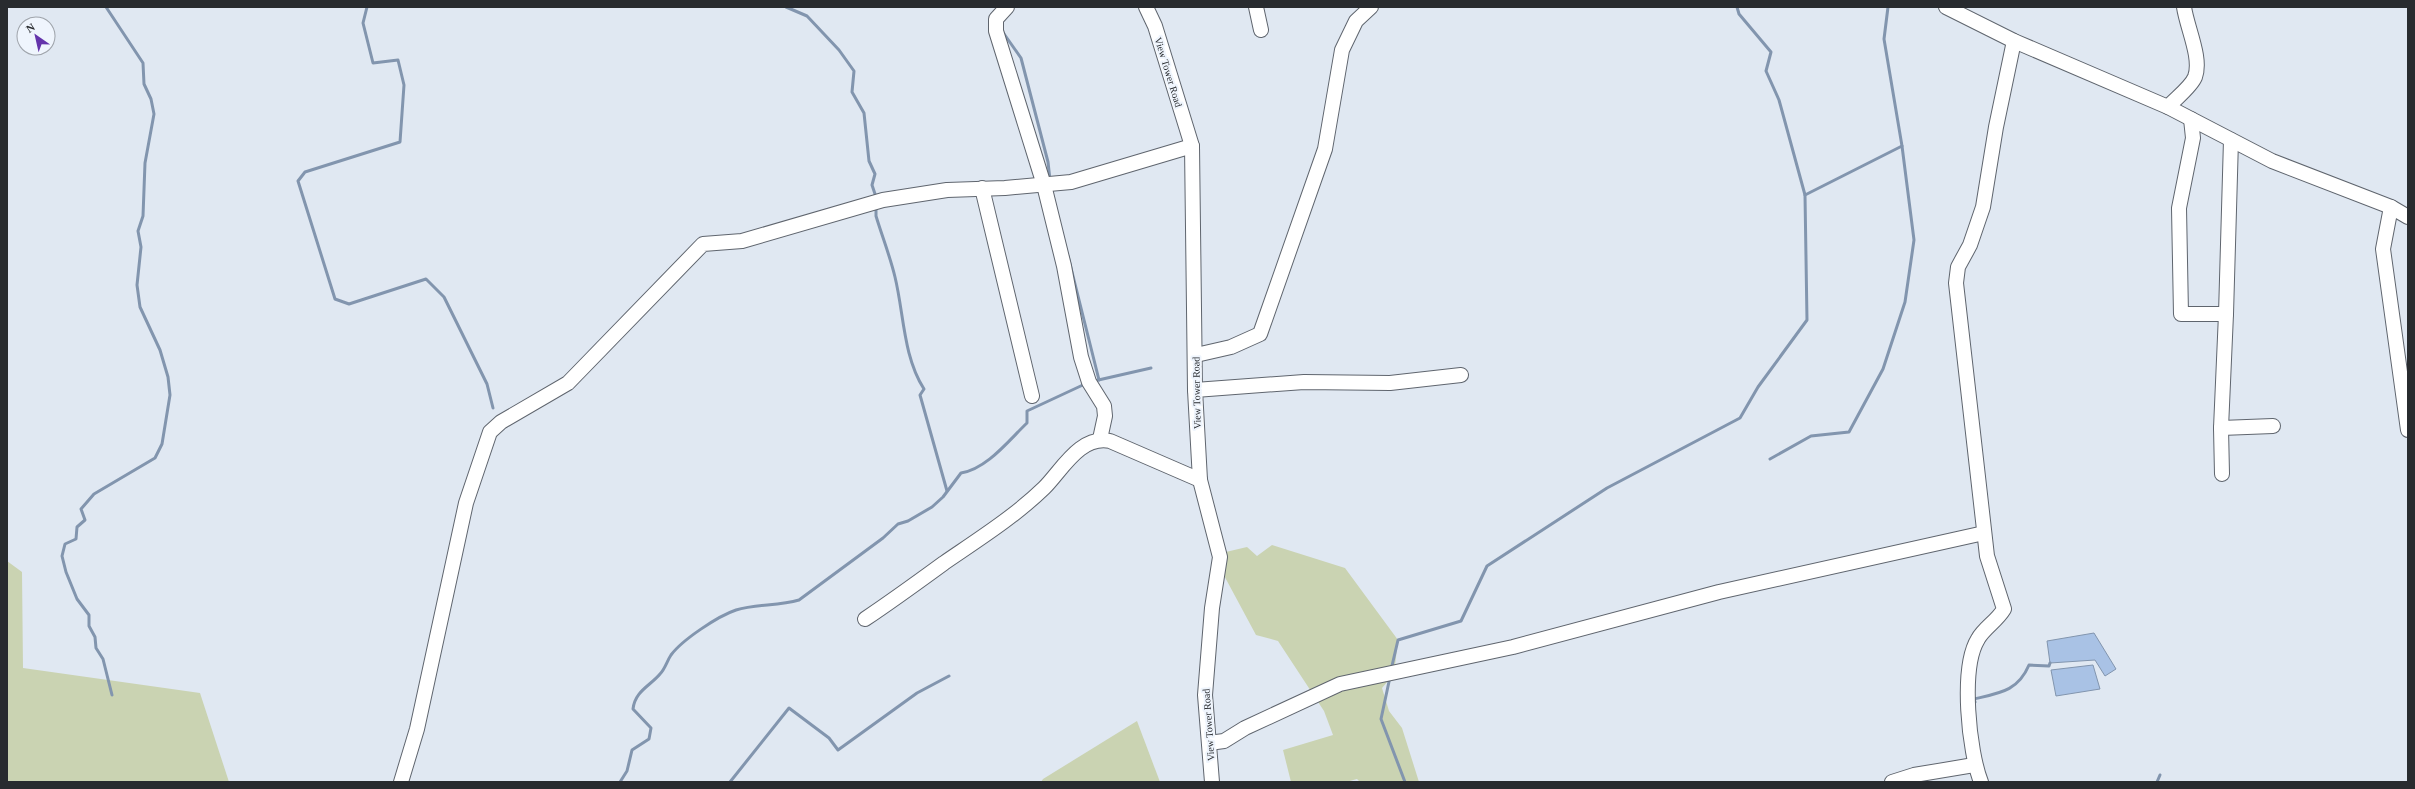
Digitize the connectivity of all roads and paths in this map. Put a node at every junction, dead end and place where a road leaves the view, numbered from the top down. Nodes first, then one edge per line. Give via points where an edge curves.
1 (1007, 7) edge
2 (1146, 7) edge
3 (1256, 7) edge
4 (1371, 7) edge
5 (1946, 7) edge
6 (2184, 7) edge
7 (1262, 30) dead end
8 (2014, 41) junction
9 (2168, 107) junction
10 (2191, 119) junction
11 (2231, 140) junction
12 (1192, 146) junction
13 (1044, 185) junction
14 (982, 188) junction
15 (2391, 207) junction
16 (2408, 217) edge
17 (2226, 314) junction
18 (1196, 355) junction
19 (1461, 375) dead end
20 (1195, 390) junction
21 (1032, 396) dead end
22 (2273, 426) dead end
23 (2221, 428) junction
24 (2408, 430) edge
25 (1100, 439) junction
26 (2222, 474) dead end
27 (1200, 480) junction
28 (1984, 533) junction
29 (865, 619) dead end
30 (1209, 743) junction
31 (1974, 765) junction
32 (401, 782) edge
33 (1212, 782) edge
34 (1892, 782) edge
35 (1980, 782) edge

1 - 13 street via 996,18 996,31
2 - 12 street, View Tower Road via 1155,26
3 - 7 street
4 - 18 street via 1356,21 1342,50 1324,149 1260,334 1231,347
5 - 8 street
6 - 9 street via 2188,29 2199,60 2195,78
8 - 9 street
8 - 28 street via 1983,207 1970,245 1958,267 1956,284
9 - 10 street
10 - 11 street
10 - 17 street via 2193,138 2179,208 2181,314
11 - 15 street via 2272,161
11 - 17 street
12 - 13 street via 1071,182
12 - 18 street, View Tower Road
13 - 14 street
13 - 25 street via 1064,266 1082,357 1089,382 1104,406
14 - 21 street
14 - 32 street via 947,190 883,200 742,241 703,244 568,383 501,422 490,432 466,503 419,721
15 - 16 street
15 - 24 street via 2383,249
17 - 23 street
18 - 20 street, View Tower Road
19 - 20 street via 1390,383 1304,382
20 - 27 street, View Tower Road
22 - 23 street
23 - 26 street
25 - 27 street
25 - 29 street via 1072,456 1045,487 1002,524
27 - 30 street, View Tower Road via 1220,557 1212,608 1205,695
28 - 30 street via 1719,592 1590,628 1340,684 1244,728 1224,741
28 - 31 street via 1987,556 2004,609 1978,640 1970,664 1968,698
30 - 33 street, View Tower Road
31 - 34 street via 1914,775
31 - 35 street

